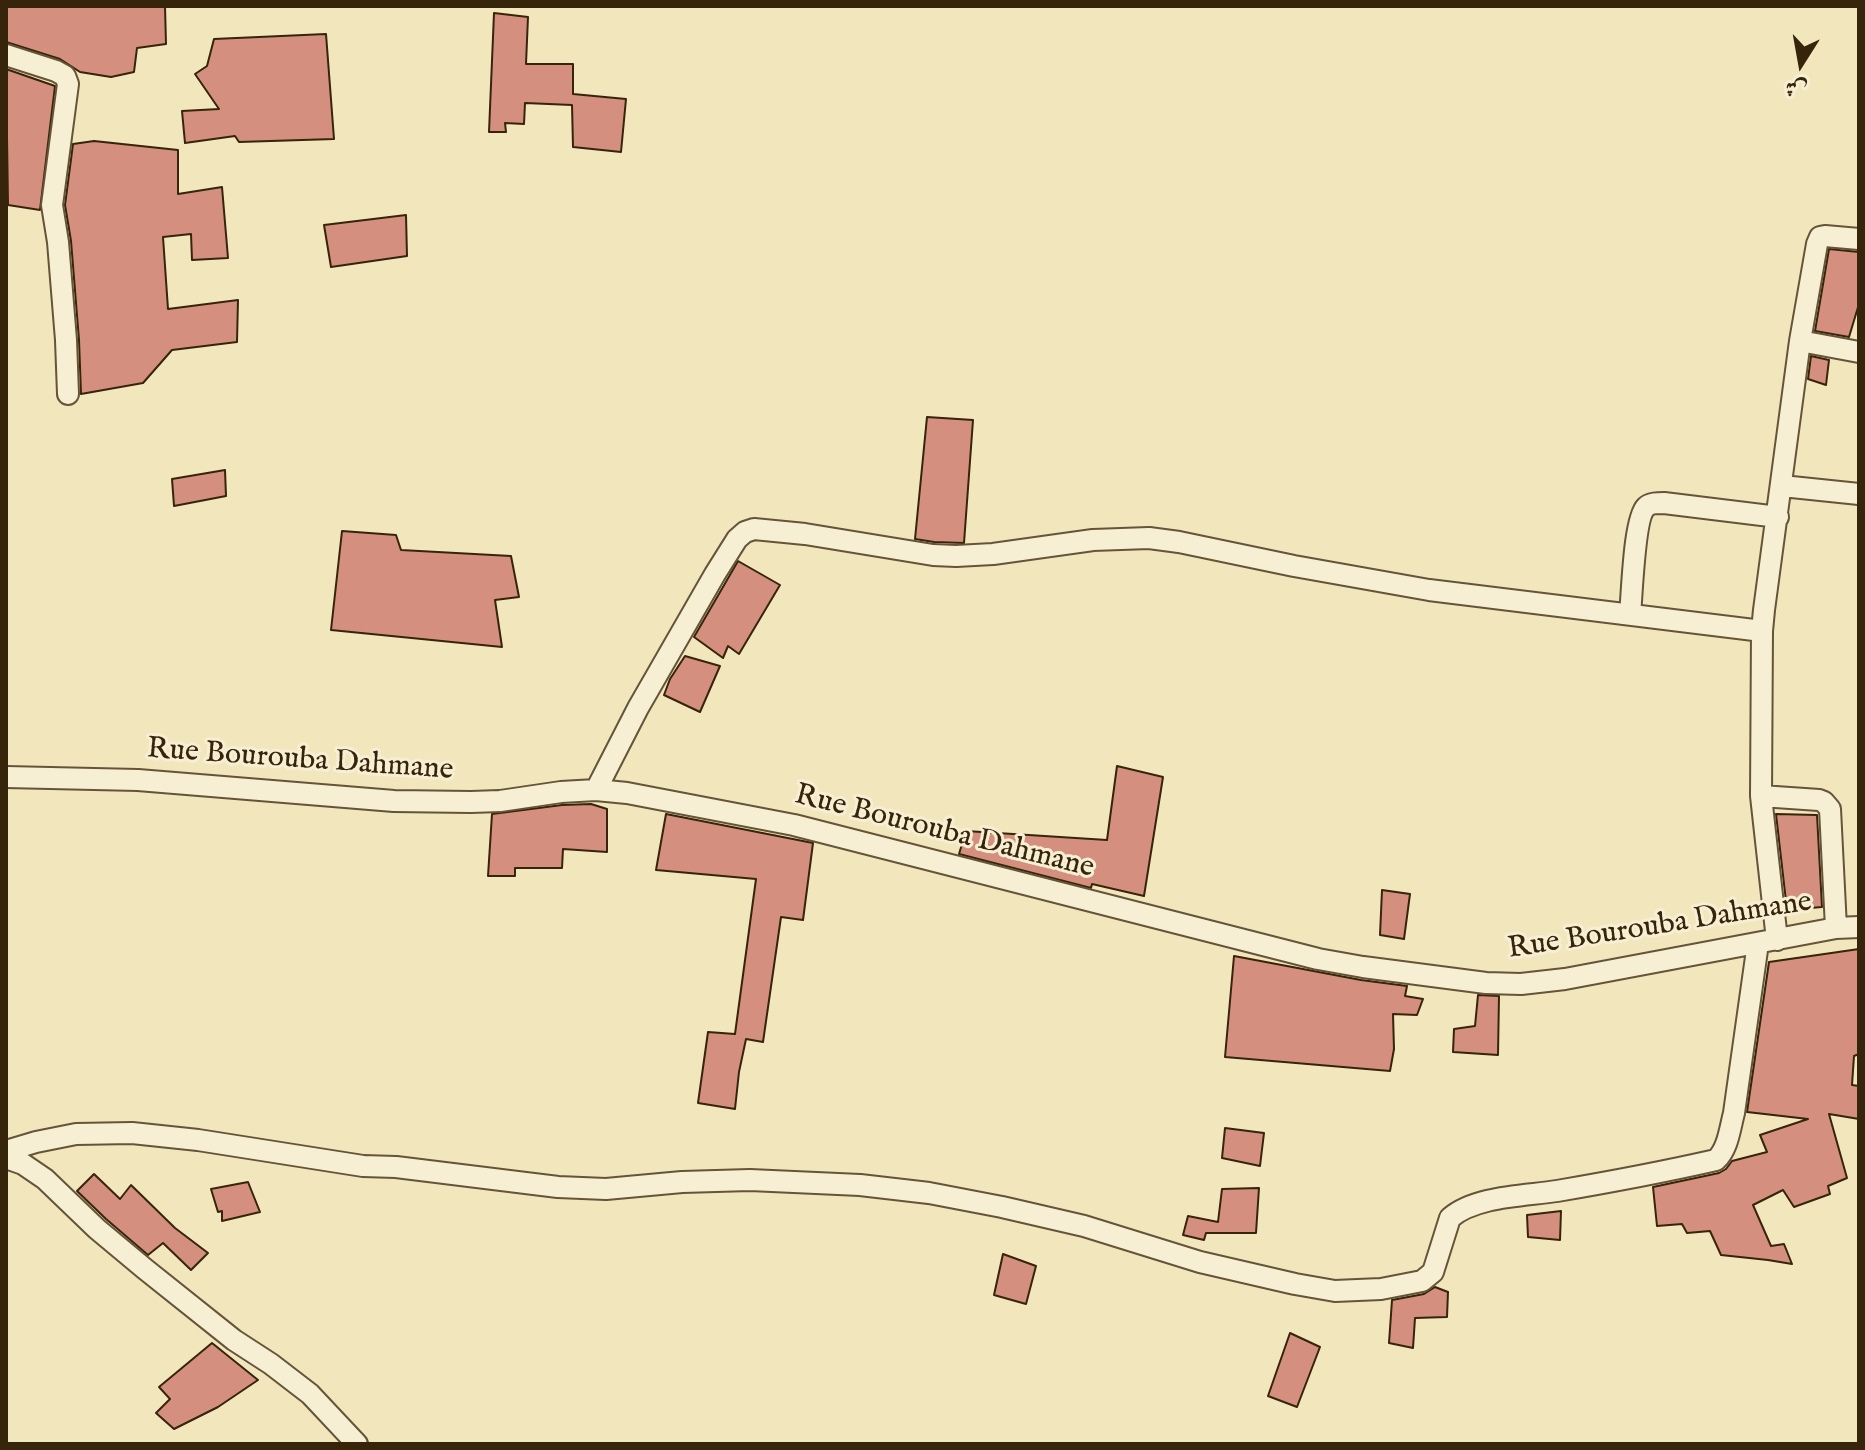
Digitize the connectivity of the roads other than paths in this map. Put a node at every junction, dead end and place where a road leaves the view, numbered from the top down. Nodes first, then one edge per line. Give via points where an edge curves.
1 (6, 55) edge
2 (1859, 239) edge
3 (1800, 341) junction
4 (1859, 352) edge
5 (68, 394) dead end
6 (1782, 486) junction
7 (1859, 494) edge
8 (1778, 517) junction
9 (1630, 614) junction
10 (1762, 631) junction
11 (6, 777) edge
12 (596, 790) junction
13 (1761, 796) junction
14 (1859, 927) edge
15 (1836, 928) junction
16 (1768, 942) junction
17 (6, 1151) edge
18 (6, 1158) edge
19 (357, 1444) edge

1 - 5 street via 56,71 68,84 52,205
2 - 3 street via 1820,237
3 - 4 street
3 - 6 street
6 - 7 street
6 - 8 street
8 - 9 street via 1664,503 1646,506
8 - 10 street
9 - 10 street
9 - 12 street via 1429,590 1149,538 956,556 754,529 737,539 715,574
10 - 13 street
11 - 12 street, Rue Bourouba Dahmane via 138,780 410,801 500,801
12 - 16 street, Rue Bourouba Dahmane via 794,825 1318,959 1378,969 1521,984
13 - 15 street via 1819,800 1830,809
13 - 16 street
14 - 15 street, Rue Bourouba Dahmane
15 - 16 street, Rue Bourouba Dahmane
16 - 17 street via 1729,1136 1720,1157 1469,1206 1450,1218 1433,1272 1422,1281 1381,1289 1335,1291 1295,1284 1084,1226 929,1193 860,1185 750,1180 558,1187 132,1133 76,1134
18 - 19 street via 45,1179 145,1269 310,1394

